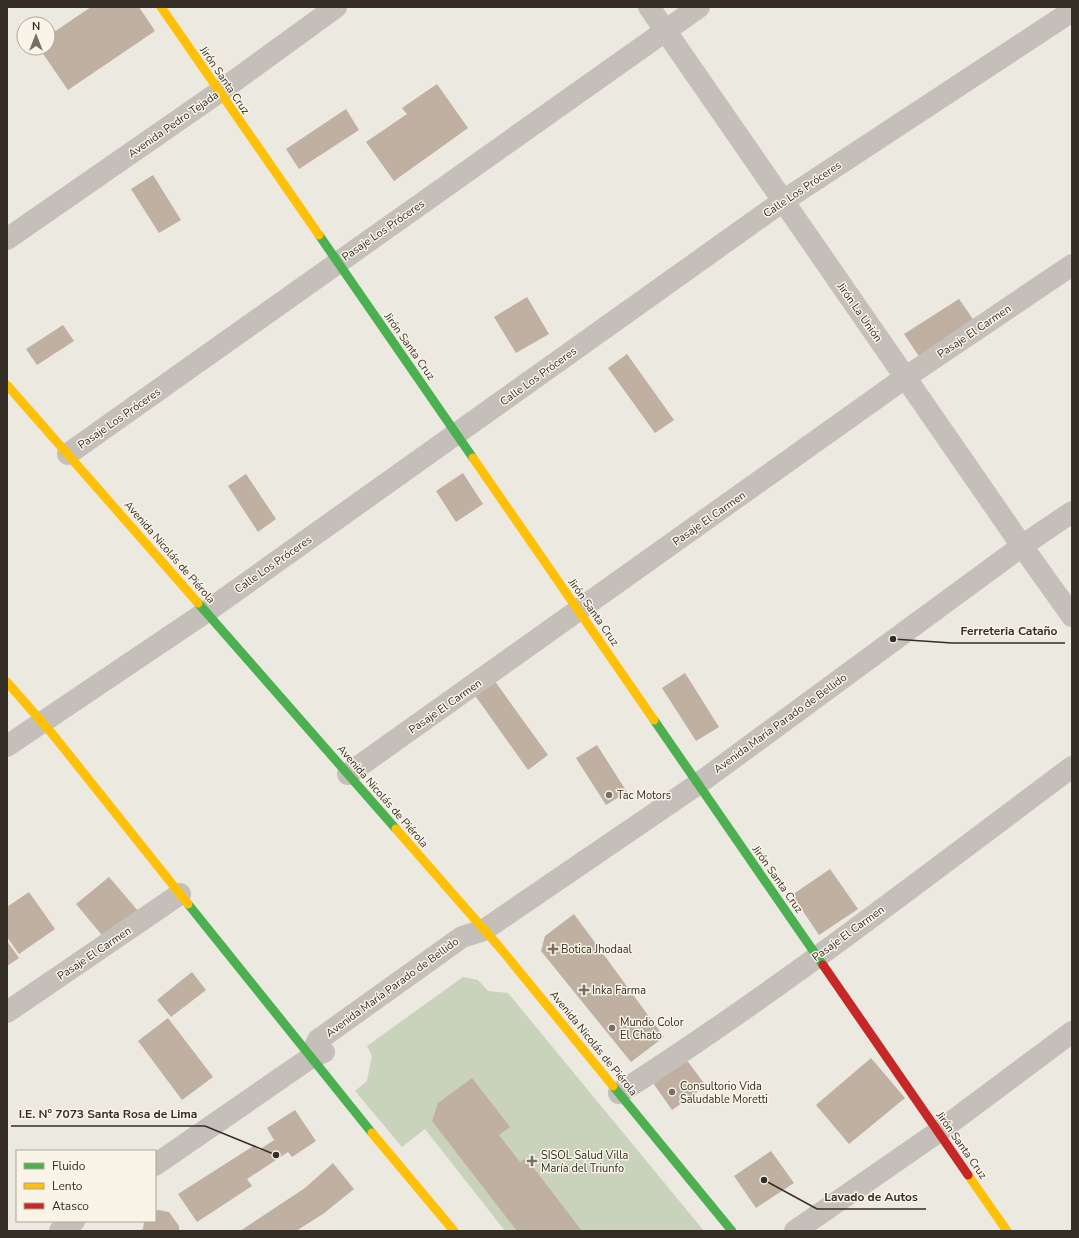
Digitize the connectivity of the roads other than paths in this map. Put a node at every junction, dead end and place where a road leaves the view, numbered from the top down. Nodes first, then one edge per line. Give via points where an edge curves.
1 (161, 7) edge
2 (336, 7) edge
3 (650, 7) edge
4 (698, 7) edge
5 (1072, 11) edge
6 (665, 30) junction
7 (219, 92) junction
8 (783, 201) junction
9 (7, 239) edge
10 (337, 263) junction
11 (1072, 265) edge
12 (906, 377) junction
13 (7, 385) edge
14 (457, 434) junction
15 (68, 454) junction
16 (1072, 512) edge
17 (1022, 546) junction
18 (579, 611) junction
19 (206, 612) junction
20 (1072, 616) edge
21 (7, 682) edge
22 (42, 722) junction
23 (7, 746) edge
24 (1072, 767) edge
25 (348, 774) junction
26 (698, 784) junction
27 (180, 894) junction
28 (484, 930) junction
29 (817, 957) junction
30 (7, 1012) edge
31 (1072, 1032) edge
32 (310, 1058) junction
33 (619, 1093) junction
34 (938, 1132) junction
35 (156, 1164) edge
36 (73, 1222) edge
37 (60, 1231) edge
38 (454, 1231) edge
39 (732, 1231) edge
40 (795, 1231) edge
41 (1007, 1231) edge

1 - 7 main road, Jirón Santa Cruz
2 - 7 street, Avenida Pedro Tejada
3 - 6 street, Jirón La Unión
4 - 6 street, Pasaje Los Próceres
5 - 8 street, Calle Los Próceres
6 - 8 street, Jirón La Unión
6 - 10 street, Pasaje Los Próceres
7 - 9 street, Avenida Pedro Tejada
7 - 10 main road, Jirón Santa Cruz
8 - 12 street, Jirón La Unión
8 - 14 street, Calle Los Próceres
10 - 14 main road, Jirón Santa Cruz
10 - 15 street, Pasaje Los Próceres
11 - 12 street, Pasaje El Carmen
12 - 17 street, Jirón La Unión
12 - 18 street, Pasaje El Carmen
13 - 15 main road, Avenida Nicolás de Piérola
14 - 18 main road, Jirón Santa Cruz
14 - 19 street, Calle Los Próceres
15 - 19 main road, Avenida Nicolás de Piérola
16 - 17 street, Avenida María Parado de Bellido
17 - 20 street, Jirón La Unión
17 - 26 street, Avenida María Parado de Bellido
18 - 25 street, Pasaje El Carmen
18 - 26 main road, Jirón Santa Cruz
19 - 22 street, Calle Los Próceres
19 - 25 main road, Avenida Nicolás de Piérola
21 - 22 main road
22 - 23 street, Calle Los Próceres
22 - 27 main road
24 - 29 street, Pasaje El Carmen
25 - 28 main road, Avenida Nicolás de Piérola
26 - 28 street, Avenida María Parado de Bellido
26 - 29 main road, Jirón Santa Cruz
27 - 30 street, Pasaje El Carmen
27 - 32 main road
28 - 32 street, Avenida María Parado de Bellido via 472,947 326,1052
28 - 33 main road, Avenida Nicolás de Piérola
29 - 33 street, Pasaje El Carmen
29 - 34 main road, Jirón Santa Cruz
31 - 34 street
32 - 35 street, Avenida María Parado de Bellido
32 - 38 main road
33 - 39 main road, Avenida Nicolás de Piérola
34 - 40 street
34 - 41 main road, Jirón Santa Cruz
36 - 37 street

